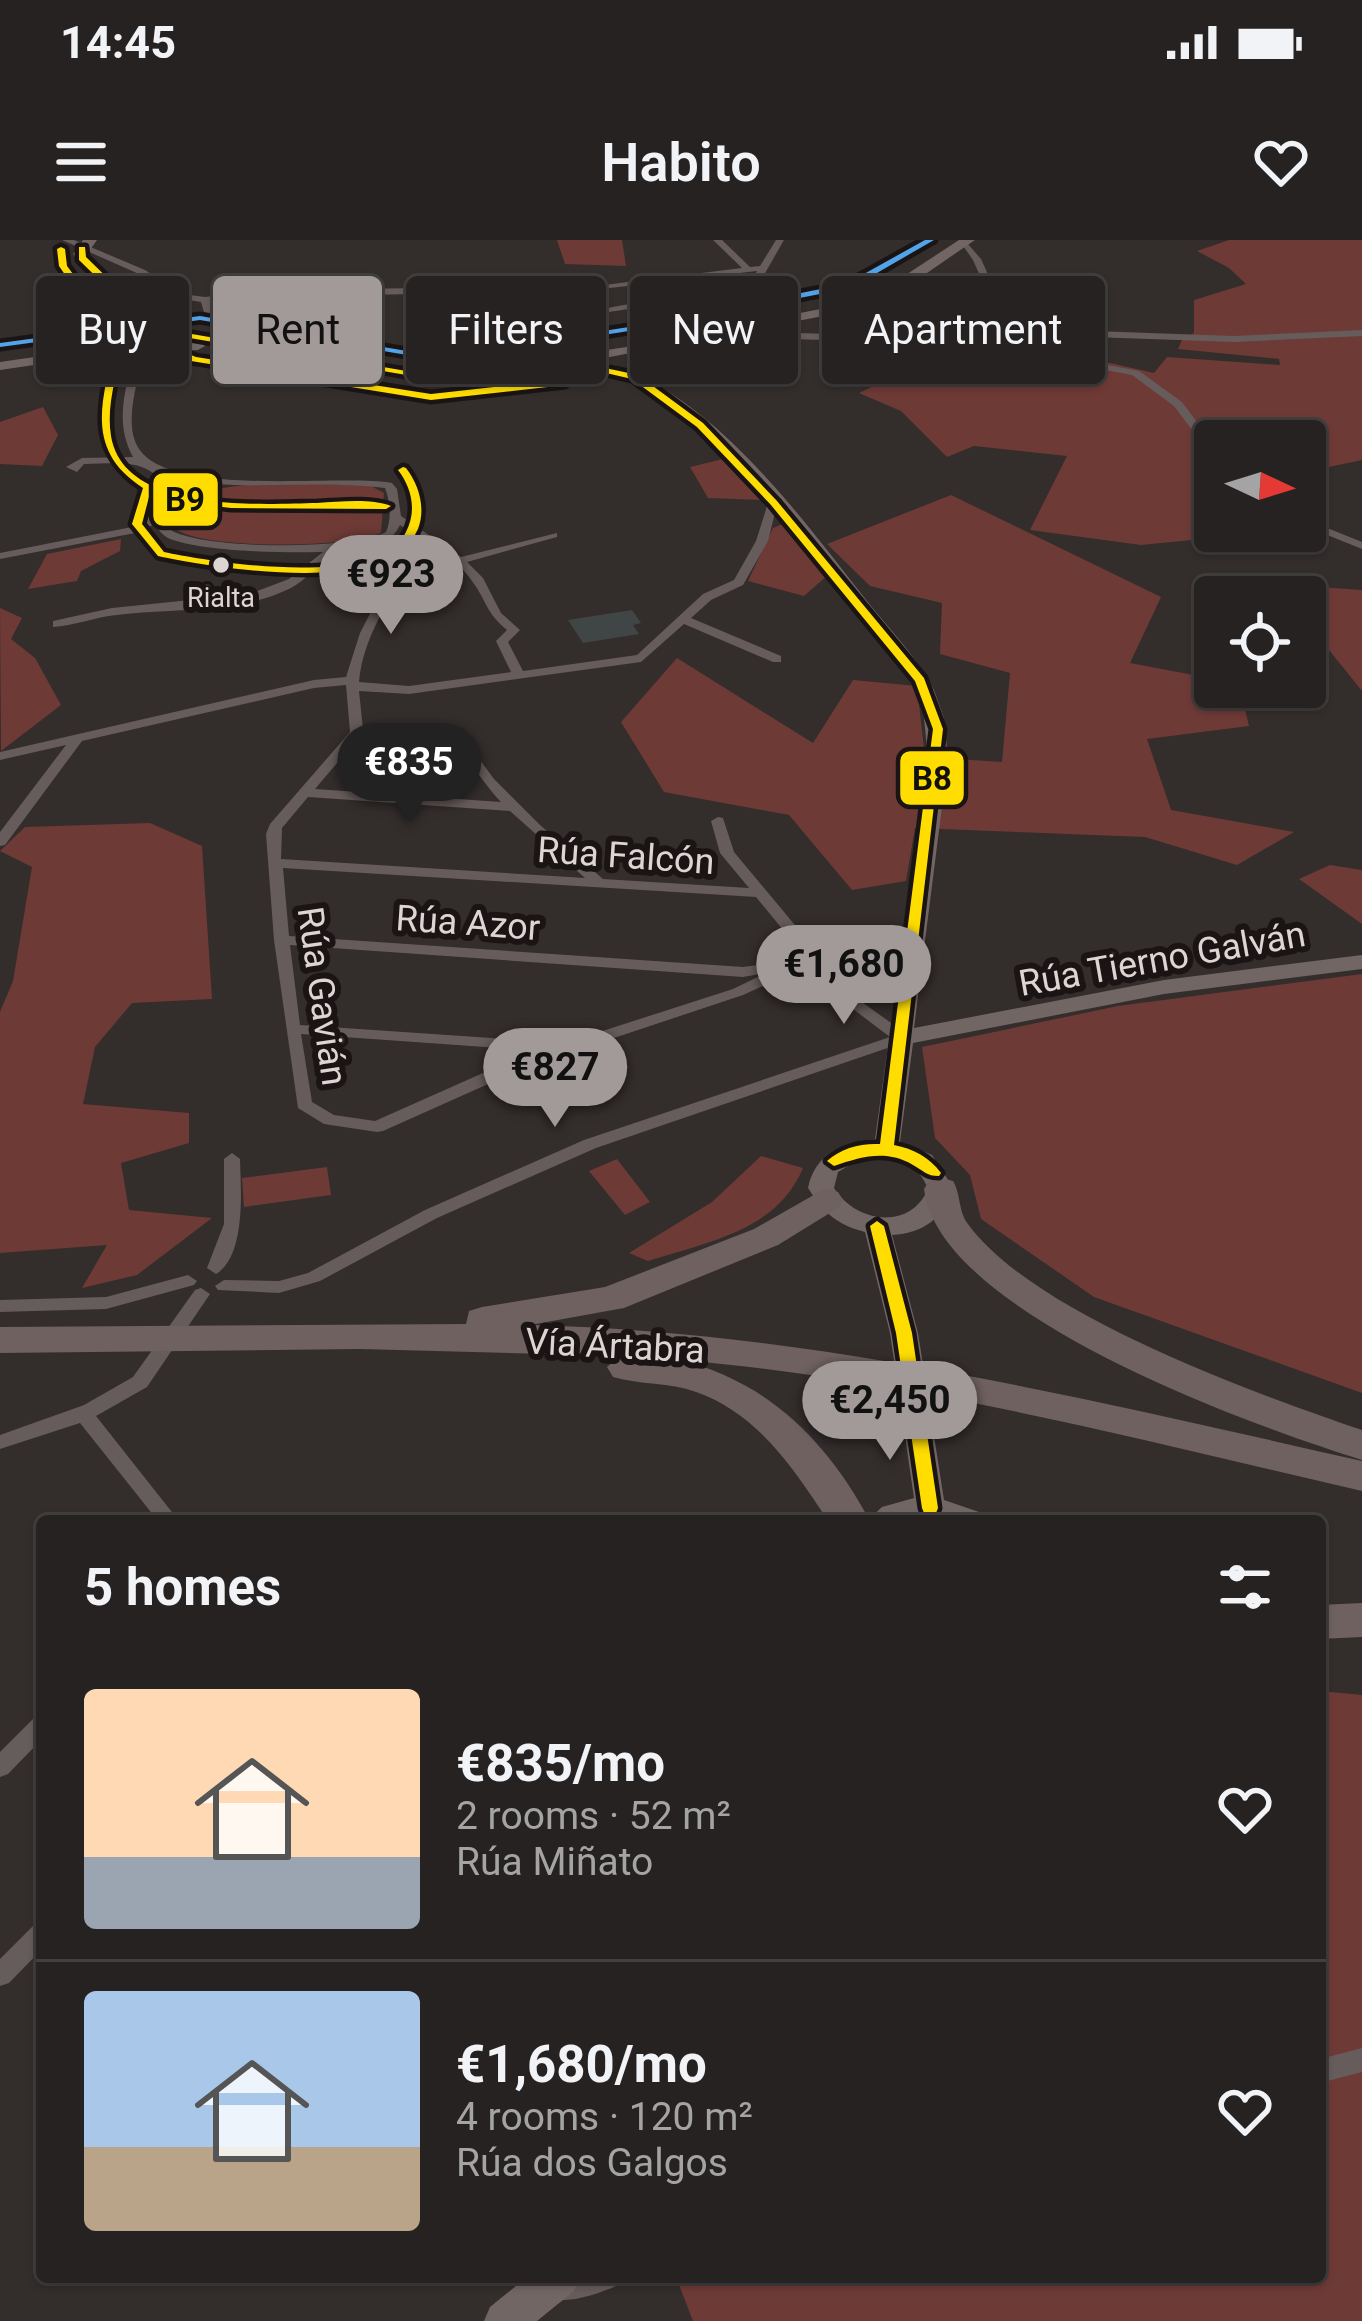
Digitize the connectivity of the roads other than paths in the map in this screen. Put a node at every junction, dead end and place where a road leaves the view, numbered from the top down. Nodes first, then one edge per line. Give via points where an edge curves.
1 (67, 240) edge
2 (717, 240) edge
3 (779, 240) edge
4 (966, 242) edge
5 (86, 244) edge
6 (746, 266) junction
7 (763, 268) junction
8 (758, 276) edge
9 (984, 276) edge
10 (606, 285) edge
11 (406, 291) edge
12 (206, 300) junction
13 (798, 316) edge
14 (213, 321) edge
15 (1362, 333) edge
16 (1105, 334) edge
17 (192, 340) junction
18 (189, 341) edge
19 (213, 342) edge
20 (36, 362) edge
21 (0, 367) edge
22 (1105, 367) edge
23 (606, 369) edge
24 (139, 384) edge
25 (1194, 425) edge
26 (140, 460) junction
27 (77, 469) dead end
28 (391, 471) dead end
29 (163, 474) junction
30 (189, 481) junction
31 (224, 482) junction
32 (388, 485) junction
33 (174, 487) junction
34 (774, 503) junction
35 (163, 509) junction
36 (395, 520) junction
37 (1326, 531) edge
38 (120, 534) junction
39 (168, 535) junction
40 (554, 535) dead end
41 (379, 542) junction
42 (411, 544) junction
43 (1362, 546) edge
44 (335, 547) junction
45 (292, 548) junction
46 (441, 548) junction
47 (0, 556) edge
48 (459, 560) junction
49 (316, 566) junction
50 (682, 619) junction
51 (65, 626) dead end
52 (777, 659) dead end
53 (519, 676) junction
54 (349, 681) junction
55 (357, 732) junction
56 (77, 739) junction
57 (0, 756) edge
58 (308, 793) junction
59 (514, 807) junction
60 (718, 821) dead end
61 (0, 842) edge
62 (569, 858) junction
63 (276, 863) junction
64 (553, 880) junction
65 (599, 883) junction
66 (757, 893) junction
67 (787, 927) junction
68 (281, 940) junction
69 (1362, 962) edge
70 (820, 964) junction
71 (652, 965) junction
72 (784, 975) junction
73 (704, 977) junction
74 (909, 984) junction
75 (743, 990) junction
76 (691, 1006) junction
77 (293, 1029) junction
78 (902, 1038) junction
79 (564, 1048) junction
80 (886, 1148) junction
81 (232, 1159) dead end
82 (941, 1189) junction
83 (826, 1200) junction
84 (878, 1226) junction
85 (220, 1277) junction
86 (194, 1294) junction
87 (0, 1306) edge
88 (325, 1339) junction
89 (0, 1340) edge
90 (84, 1414) junction
91 (0, 1442) edge
92 (1362, 1445) edge
93 (1362, 1476) edge
94 (930, 1508) junction
95 (164, 1515) edge
96 (846, 1515) edge
97 (896, 1515) edge
98 (952, 1515) edge
99 (1362, 1620) edge
100 (1326, 1622) edge
101 (36, 1731) edge
102 (0, 1766) edge
103 (36, 1939) edge
104 (0, 1975) edge
105 (1362, 2060) edge
106 (1326, 2069) edge
107 (554, 2284) edge
108 (504, 2321) edge

1 - 5 street
2 - 6 street
3 - 7 street
4 - 9 street
4 - 13 street via 862,304
5 - 12 street via 179,296
5 - 17 street via 82,258 99,275 154,322
6 - 7 street
6 - 10 street
7 - 8 street
11 - 12 street
12 - 14 street
15 - 16 street
17 - 18 street
17 - 19 street
20 - 21 street
22 - 25 street via 1136,373
23 - 34 street via 635,376 700,425
24 - 26 street via 128,430
26 - 27 street via 70,467
26 - 29 street
28 - 32 street
29 - 30 street
29 - 33 street
30 - 31 street
30 - 33 street
31 - 32 street
31 - 35 street
32 - 36 street
33 - 35 street
34 - 50 street via 739,582
34 - 74 street via 931,700 938,760
35 - 38 street via 144,527
35 - 39 street via 158,520
36 - 41 street
36 - 42 street
36 - 46 street
37 - 43 street
38 - 39 street
38 - 47 street
39 - 45 street
40 - 48 street
41 - 42 street
41 - 44 street
42 - 46 street
42 - 54 street
44 - 45 street
44 - 49 street
45 - 49 street
46 - 48 street
48 - 53 street via 514,630 502,641
49 - 51 street via 274,592 92,614
50 - 52 street
50 - 53 street via 640,658
53 - 54 street via 409,690
54 - 55 street
54 - 56 street via 230,700
55 - 58 street, Rúa Gavián
55 - 59 street via 461,744
56 - 57 street
56 - 61 street
58 - 59 street
58 - 63 street, Rúa Gavián via 274,827 269,846
59 - 62 street
60 - 66 street via 728,854
62 - 64 street
62 - 65 street
63 - 64 street, Rúa Falcón
63 - 68 street, Rúa Gavián
64 - 65 street, Rúa Falcón
65 - 66 street, Rúa Falcón
66 - 67 street
67 - 70 street
67 - 72 street
68 - 71 street, Rúa Azor
68 - 77 street, Rúa Gavián
69 - 78 street, Rúa Tierno Galván via 1164,988
70 - 72 street via 796,957
70 - 72 street via 823,978
70 - 74 street via 869,986
71 - 72 street, Rúa Azor
71 - 73 street, Rúa Azor
72 - 75 street, Rúa Gavián
72 - 78 street via 854,1003
73 - 75 street, Rúa Azor
73 - 76 street via 704,994
74 - 78 street
75 - 76 street, Rúa Gavián
76 - 79 street, Rúa Gavián
77 - 79 street
77 - 79 street, Rúa Gavián via 304,1104 330,1120 377,1127
78 - 80 street
78 - 85 street via 590,1144 314,1277 279,1287
80 - 82 street via 919,1157
80 - 83 street via 853,1150 828,1166
81 - 85 street via 232,1224
82 - 84 street via 923,1217
82 - 92 highway via 956,1235 1058,1314 1209,1388
83 - 84 street via 846,1217
83 - 88 highway via 766,1238 611,1299
84 - 94 street via 904,1333
85 - 86 street via 198,1270
86 - 87 street
86 - 90 street via 153,1365 129,1391
88 - 89 highway, Vía Ártabra
88 - 93 highway, Vía Ártabra via 595,1341 833,1364
88 - 96 highway via 492,1362 652,1368 719,1382 777,1420
90 - 91 street
90 - 95 street
94 - 97 street
94 - 98 street
99 - 100 highway
101 - 102 street
103 - 104 street
105 - 106 street
107 - 108 street

